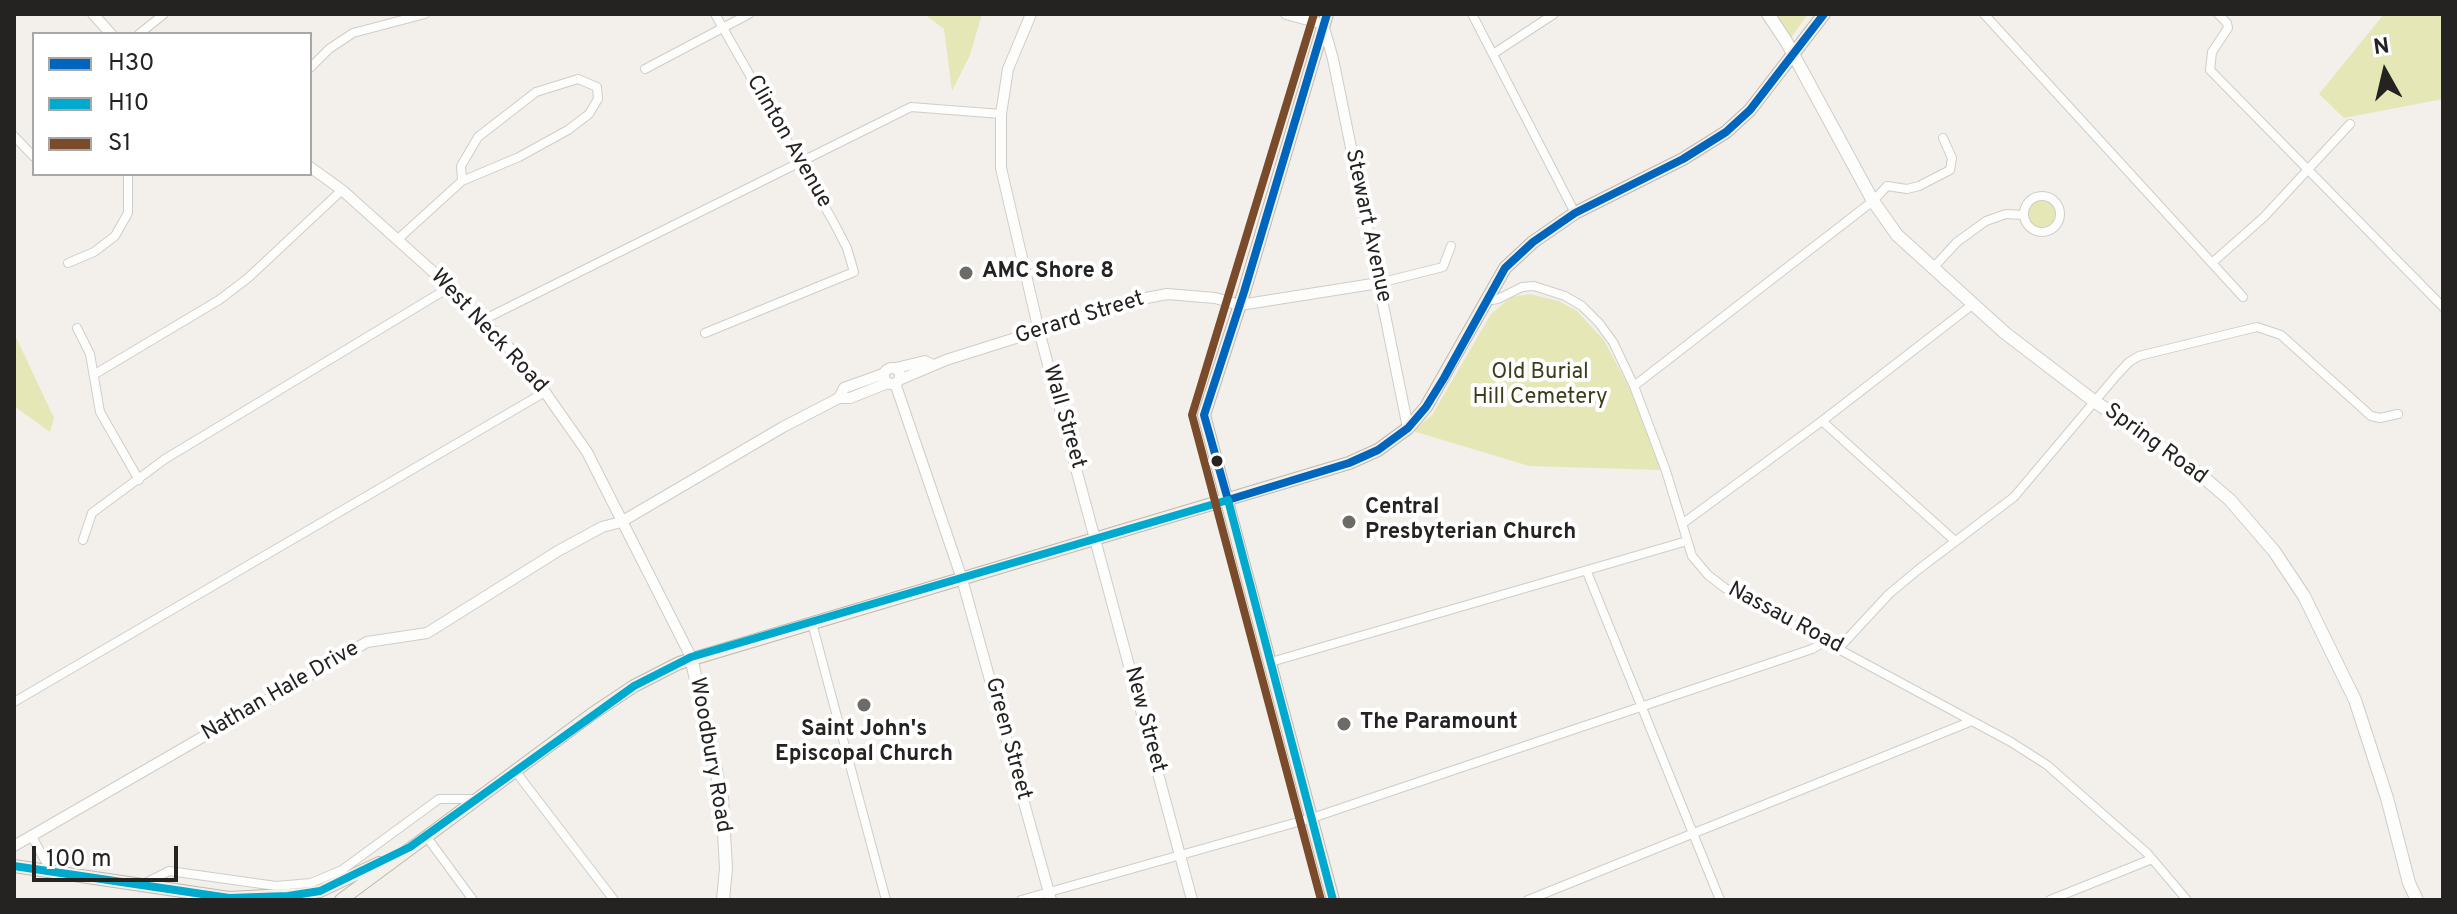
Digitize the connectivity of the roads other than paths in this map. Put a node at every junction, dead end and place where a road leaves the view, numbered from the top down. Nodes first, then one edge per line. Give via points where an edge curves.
1 (93, 14) edge
2 (164, 14) edge
3 (425, 14) edge
4 (715, 14) edge
5 (749, 14) edge
6 (1031, 14) edge
7 (1286, 14) edge
8 (1472, 14) edge
9 (1554, 14) edge
10 (1768, 14) edge
11 (1824, 14) edge
12 (1984, 14) edge
13 (2218, 14) edge
14 (1325, 19) edge
15 (723, 28) junction
16 (109, 32) edge
17 (142, 32) edge
18 (1493, 54) junction
19 (1793, 57) junction
20 (312, 66) edge
21 (645, 69) dead end
22 (1001, 114) junction
23 (2350, 124) dead end
24 (14, 136) edge
25 (1943, 138) dead end
26 (32, 155) edge
27 (799, 163) junction
28 (312, 168) edge
29 (2308, 171) junction
30 (128, 176) edge
31 (462, 181) junction
32 (342, 190) junction
33 (1873, 201) junction
34 (1575, 213) junction
35 (2023, 215) junction
36 (397, 240) junction
37 (1451, 246) dead end
38 (2213, 262) junction
39 (68, 263) dead end
40 (1932, 269) junction
41 (1379, 283) junction
42 (450, 287) junction
43 (2243, 297) dead end
44 (1485, 301) junction
45 (1240, 305) junction
46 (1972, 305) junction
47 (2443, 307) edge
48 (483, 320) junction
49 (77, 328) dead end
50 (1039, 331) junction
51 (705, 333) dead end
52 (95, 374) junction
53 (892, 378) junction
54 (1634, 386) junction
55 (545, 392) junction
56 (2094, 401) junction
57 (2398, 414) dead end
58 (1822, 421) junction
59 (1408, 428) junction
60 (139, 480) junction
61 (1228, 500) junction
62 (621, 522) junction
63 (1682, 524) junction
64 (1096, 539) junction
65 (83, 540) dead end
66 (1687, 541) junction
67 (1955, 541) junction
68 (1587, 572) junction
69 (962, 579) junction
70 (812, 623) junction
71 (1826, 641) junction
72 (1839, 648) junction
73 (691, 657) junction
74 (1271, 662) junction
75 (14, 702) edge
76 (1642, 706) junction
77 (1972, 721) junction
78 (516, 772) junction
79 (476, 799) junction
80 (1312, 818) junction
81 (1693, 834) junction
82 (31, 835) junction
83 (426, 836) junction
84 (14, 846) edge
85 (410, 847) junction
86 (1180, 854) junction
87 (2152, 859) junction
88 (14, 866) edge
89 (53, 873) junction
90 (140, 885) junction
91 (1050, 896) edge
92 (232, 899) edge
93 (341, 900) edge
94 (473, 900) edge
95 (614, 900) edge
96 (723, 900) edge
97 (886, 900) edge
98 (1021, 900) edge
99 (1192, 900) edge
100 (1333, 900) edge
101 (1528, 900) edge
102 (1720, 900) edge
103 (2050, 900) edge
104 (2187, 900) edge
105 (2417, 900) edge

1 - 16 street
2 - 17 street
3 - 20 street via 353,33
4 - 15 street, Clinton Avenue
5 - 15 street
6 - 22 street, Wall Street via 1008,69
7 - 14 street
8 - 18 street
9 - 18 street
10 - 19 main road, Spring Road
11 - 19 main road
12 - 38 street
13 - 29 street via 2228,28 2212,52 2210,70
14 - 41 street, Stewart Avenue
14 - 45 main road
15 - 21 street
15 - 27 street, Clinton Avenue
18 - 34 street
19 - 33 main road, Spring Road
19 - 34 main road via 1726,132
22 - 27 street via 911,107
22 - 50 street, Wall Street via 1001,168
23 - 29 street
24 - 26 street
25 - 33 street via 1952,158 1950,170 1919,186 1887,186
27 - 48 street
27 - 51 street, Clinton Avenue via 847,248 854,272
28 - 32 street, West Neck Road
29 - 38 street
29 - 47 street
30 - 39 street via 128,213 115,236
31 - 31 street via 461,166 478,137 536,92 578,79 597,87 598,99 589,114 568,130
31 - 36 street
32 - 36 street, West Neck Road
32 - 52 street via 219,300
33 - 40 main road, Spring Road via 1897,235
33 - 54 street
34 - 44 main road via 1505,268
35 - 35 street via 2028,228 2039,233 2055,227 2060,215 2052,200 2041,196 2030,200
35 - 40 street via 1986,221
36 - 42 street, West Neck Road
37 - 41 street, Gerard Street via 1443,267
38 - 43 street
40 - 46 main road, Spring Road
41 - 45 street, Gerard Street
41 - 59 street, Stewart Avenue
42 - 48 street, West Neck Road
42 - 60 street via 165,459
44 - 54 street, Nassau Road via 1534,286 1565,296 1599,323
44 - 59 main road via 1444,378
45 - 50 street, Gerard Street via 1167,294
45 - 61 main road via 1204,415
46 - 56 main road, Spring Road
46 - 58 street
48 - 55 street, West Neck Road
49 - 52 street
50 - 53 street, Gerard Street
50 - 64 street, Wall Street
52 - 60 street via 100,412
53 - 62 street, Gerard Street via 783,427
53 - 69 street
54 - 63 street, Nassau Road
55 - 62 street, West Neck Road via 587,452
55 - 75 street
56 - 57 street via 2139,356 2257,327 2281,335 2371,416
56 - 67 street via 2014,497
56 - 105 main road, Spring Road via 2230,500 2304,596 2355,700
58 - 63 street
58 - 67 street
59 - 61 main road via 1349,463
60 - 65 street via 92,513
61 - 64 main road
61 - 74 main road
62 - 73 street, West Neck Road
62 - 82 street, Nathan Hale Drive via 558,551 427,633 367,642
63 - 66 street, Nassau Road
64 - 69 main road
64 - 86 street, New Street
66 - 68 street
66 - 71 street, Nassau Road via 1692,556 1725,588
67 - 72 street via 1889,594
68 - 74 street
68 - 76 street
69 - 70 main road
69 - 91 street, Green Street
70 - 73 main road
70 - 97 street
71 - 72 street, Nassau Road
71 - 76 street
72 - 77 street, Nassau Road
73 - 78 main road via 634,686
73 - 96 main road, Woodbury Road via 722,798
74 - 80 main road
76 - 80 street
76 - 81 street
77 - 81 street
77 - 87 street, Nassau Road via 2047,765
78 - 79 main road
78 - 95 street
79 - 83 main road
79 - 90 street via 439,799 342,870 311,883 276,886 169,871
80 - 86 street
80 - 100 main road
81 - 101 street
81 - 102 street
82 - 84 street, Nathan Hale Drive
82 - 89 street
83 - 85 main road
83 - 94 street
85 - 92 main road via 320,891
85 - 93 main road
86 - 91 street
86 - 99 street, New Street
87 - 103 street
87 - 104 street, Nassau Road
88 - 89 main road
89 - 90 main road
90 - 92 main road
91 - 98 street

